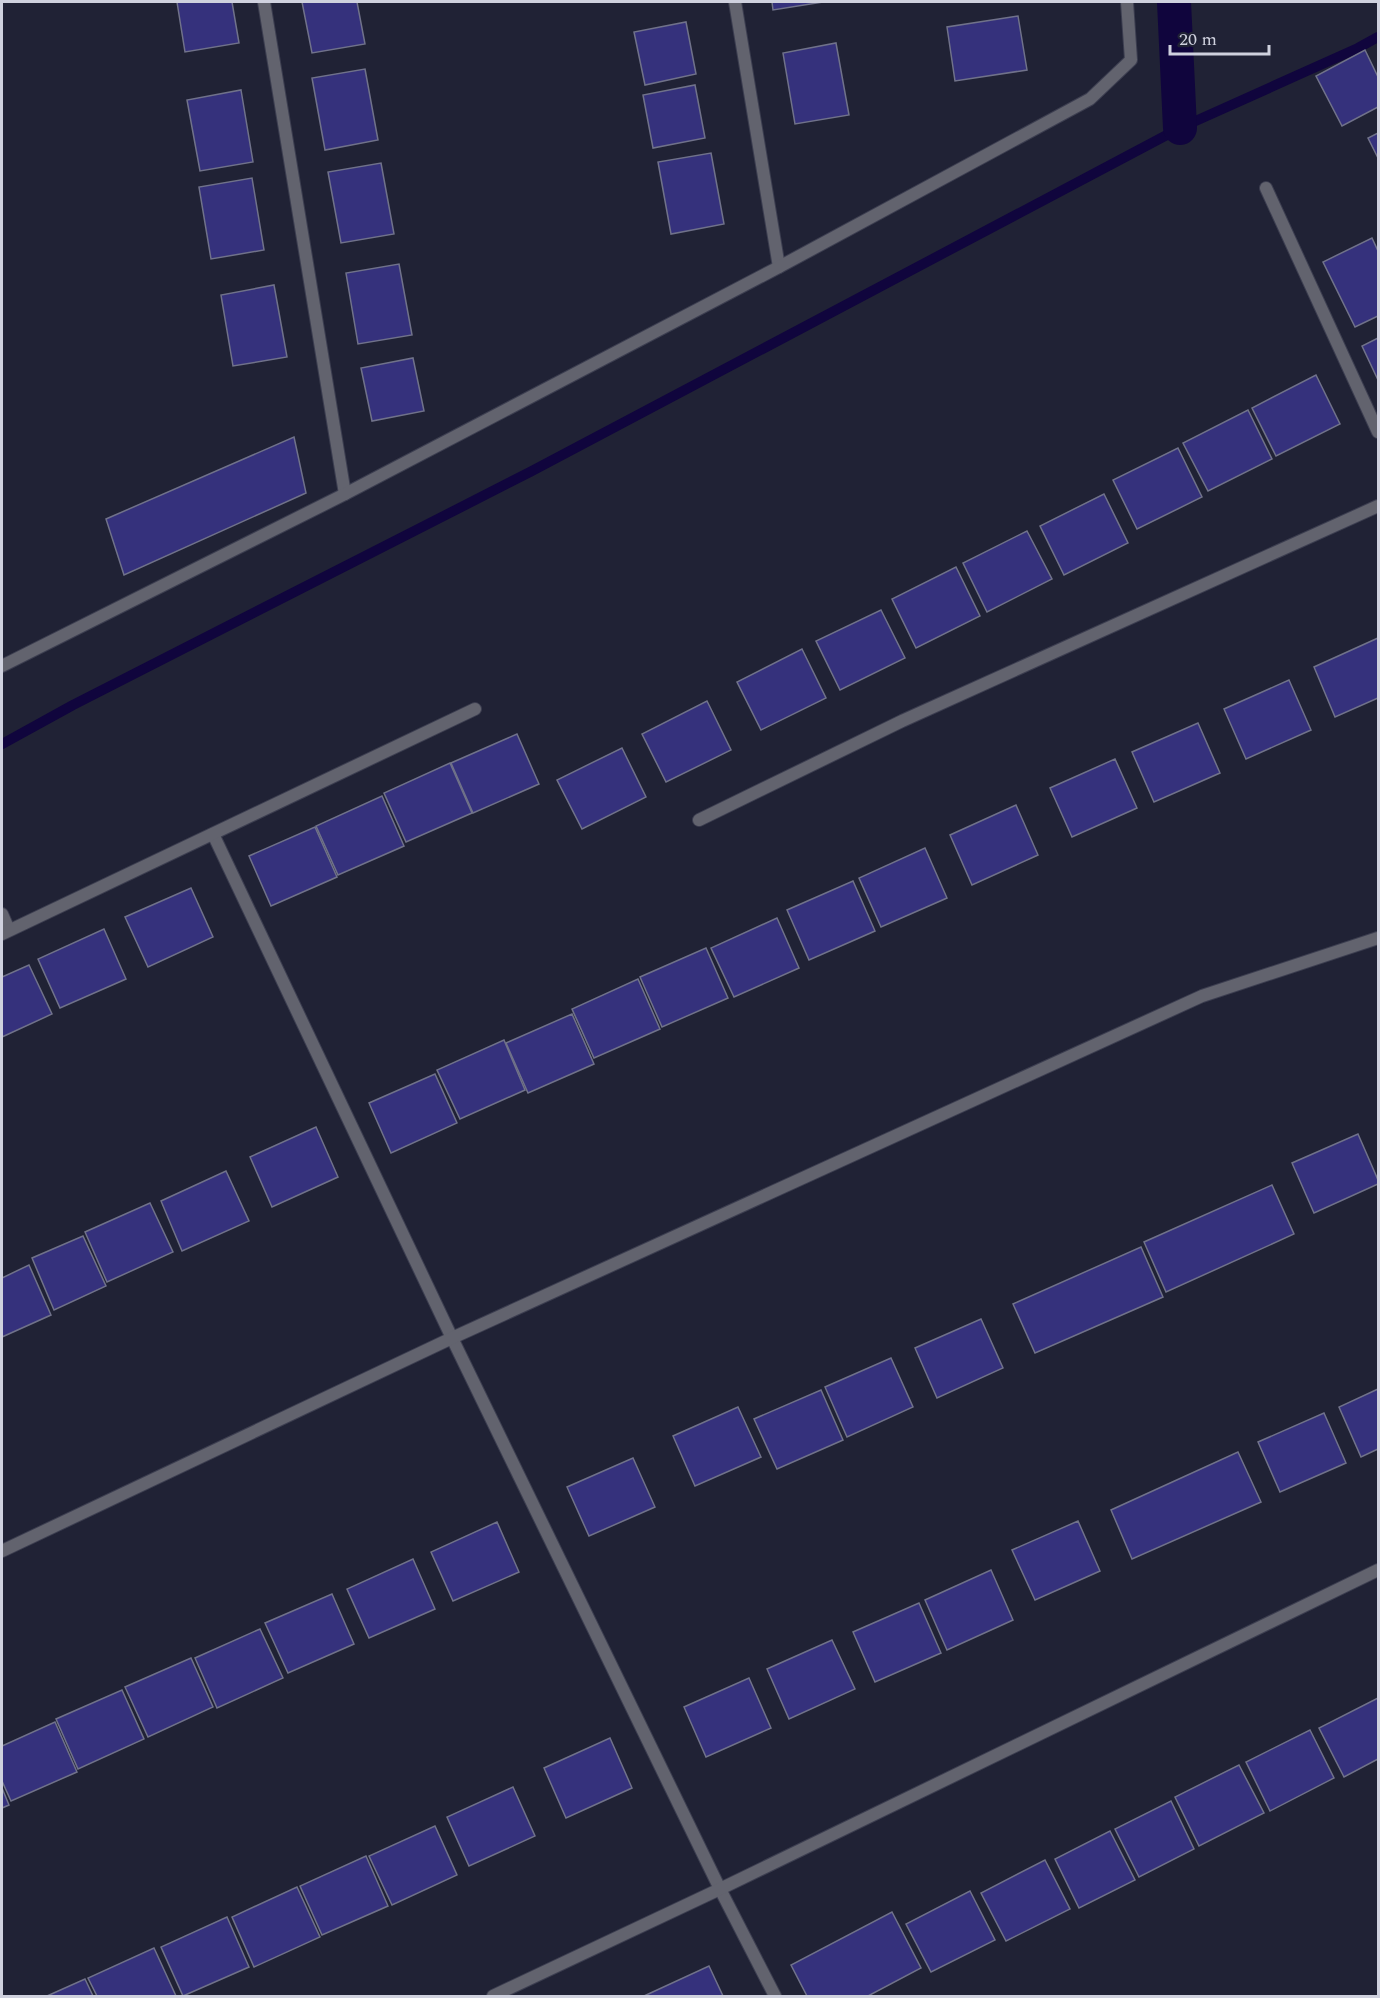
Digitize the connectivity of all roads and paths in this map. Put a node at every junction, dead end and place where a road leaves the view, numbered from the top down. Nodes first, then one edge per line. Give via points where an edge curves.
1 (264, 2) edge
2 (735, 2) edge
3 (1127, 2) edge
4 (1266, 188) dead end
5 (779, 267) junction
6 (1378, 432) edge
7 (345, 494) junction
8 (1378, 506) edge
9 (2, 666) edge
10 (475, 709) dead end
11 (699, 820) dead end
12 (213, 834) junction
13 (2, 914) edge
14 (5, 932) edge
15 (1378, 938) edge
16 (452, 1338) junction
17 (2, 1551) edge
18 (1378, 1570) edge
19 (720, 1889) junction
20 (493, 1996) edge
21 (775, 1996) edge

1 - 7 street
2 - 5 street
3 - 5 street via 1131,60 1090,99
4 - 6 street
5 - 7 street
7 - 9 street
8 - 11 street via 902,721
10 - 12 street
12 - 14 street
12 - 16 street
13 - 14 street
15 - 16 street via 1202,996
16 - 17 street
16 - 19 street
18 - 19 street
19 - 20 street
19 - 21 street

